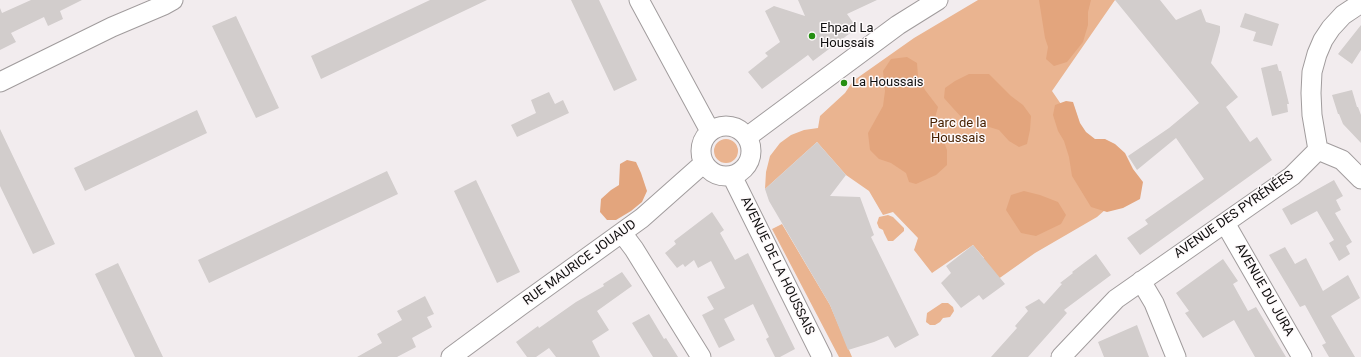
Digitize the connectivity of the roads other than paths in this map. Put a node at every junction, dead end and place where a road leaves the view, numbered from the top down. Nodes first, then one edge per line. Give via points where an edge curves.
1 (173, 0) edge
2 (639, 0) edge
3 (938, 0) edge
4 (1361, 3) edge
5 (0, 82) edge
6 (710, 131) junction
7 (747, 137) junction
8 (1318, 150) junction
9 (704, 163) junction
10 (732, 176) junction
11 (1361, 179) edge
12 (1225, 223) junction
13 (622, 233) junction
14 (1141, 281) junction
15 (451, 357) edge
16 (701, 357) edge
17 (822, 357) edge
18 (1061, 357) edge
19 (1176, 357) edge
20 (1302, 357) edge

1 - 5 street
2 - 6 street
3 - 7 street via 898,25
4 - 8 street via 1343,15 1331,28 1317,54 1312,72 1311,93
6 - 7 street via 727,126 740,130
6 - 9 street via 702,144 701,154
7 - 10 street via 751,157 742,171
8 - 11 street via 1342,160
8 - 12 street, AVENUE DES PYRÉNÉES via 1292,176
9 - 10 street via 710,171 718,175
9 - 13 street, RUE MAURICE JOUAUD via 664,200
10 - 17 street, AVENUE DE LA HOUSSAIS
12 - 14 street, AVENUE DES PYRÉNÉES
12 - 20 street, AVENUE DU JURA
13 - 15 street, RUE MAURICE JOUAUD
13 - 16 street
14 - 18 street, AVENUE DES PYRÉNÉES via 1116,299
14 - 19 street via 1154,303

